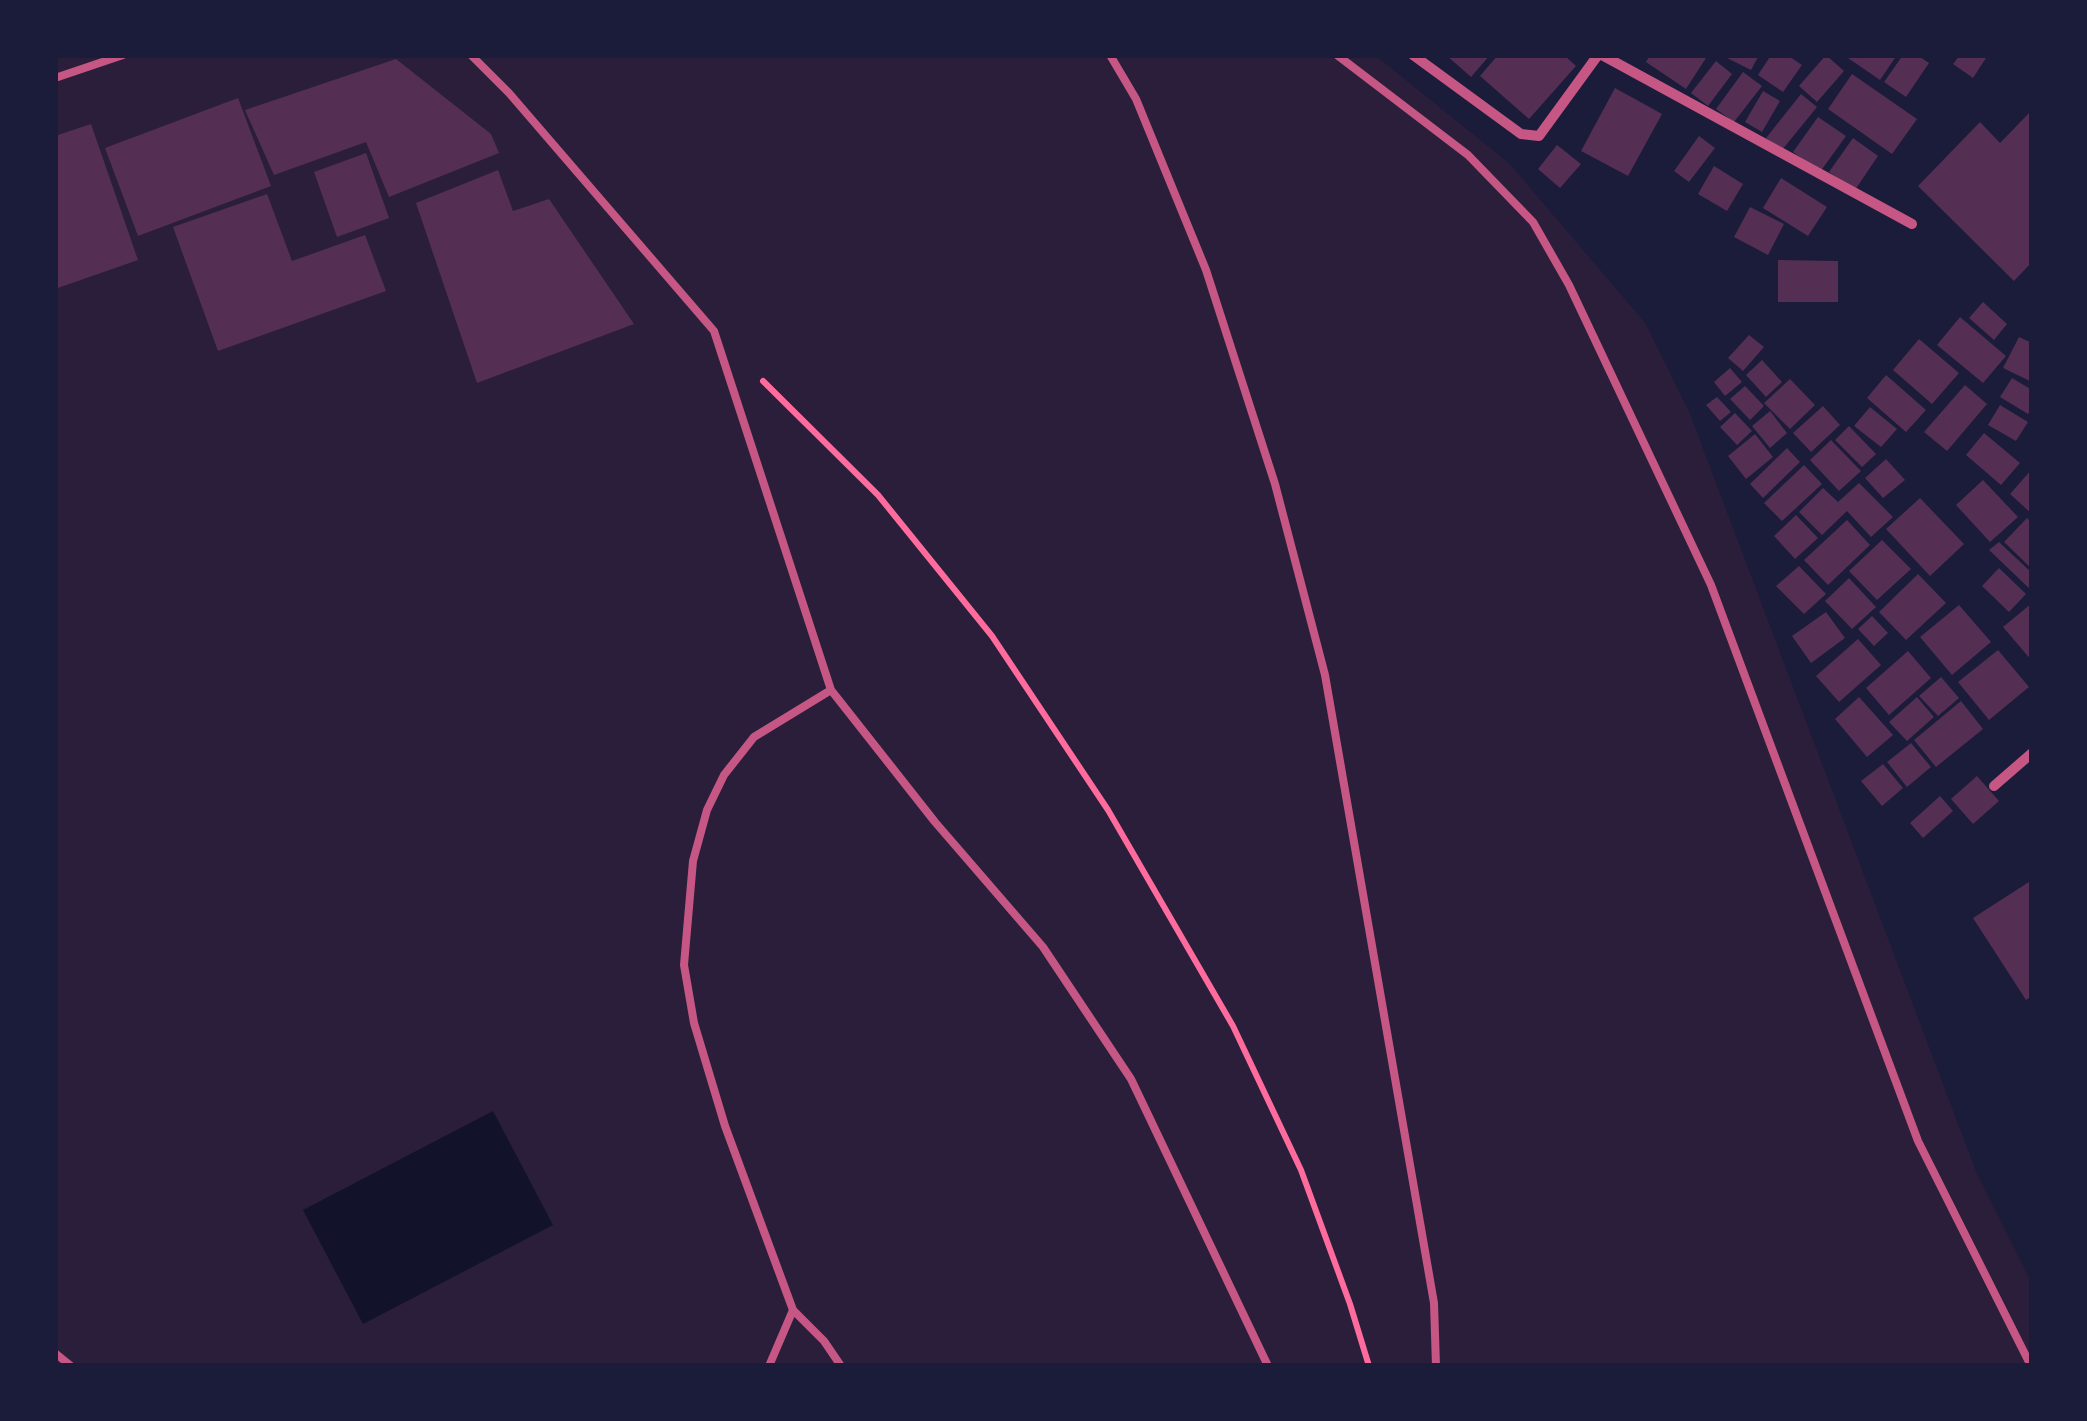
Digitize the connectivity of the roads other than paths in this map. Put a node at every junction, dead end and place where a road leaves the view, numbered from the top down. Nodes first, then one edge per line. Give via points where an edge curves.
1 (123, 55) edge
2 (472, 55) edge
3 (1110, 55) edge
4 (1336, 55) edge
5 (1413, 55) edge
6 (1600, 55) edge
7 (55, 78) edge
8 (1912, 224) dead end
9 (831, 690) junction
10 (2032, 753) edge
11 (1994, 786) dead end
12 (793, 1310) junction
13 (55, 1354) edge
14 (71, 1366) edge
15 (770, 1366) edge
16 (841, 1366) edge
17 (1268, 1366) edge
18 (1436, 1366) edge
19 (2032, 1366) edge

1 - 7 lane
2 - 9 lane via 714,332
3 - 18 lane via 1136,100 1206,270 1275,484 1325,675 1434,1302
4 - 19 lane via 1468,155 1532,222 1568,285 1711,586 1918,1141
5 - 6 street via 1521,134 1540,136
6 - 8 street
9 - 12 lane via 754,736 724,775 693,860 684,965 725,1126
9 - 17 lane via 1043,947 1130,1079
10 - 11 street
12 - 15 lane
12 - 16 lane
13 - 14 lane

